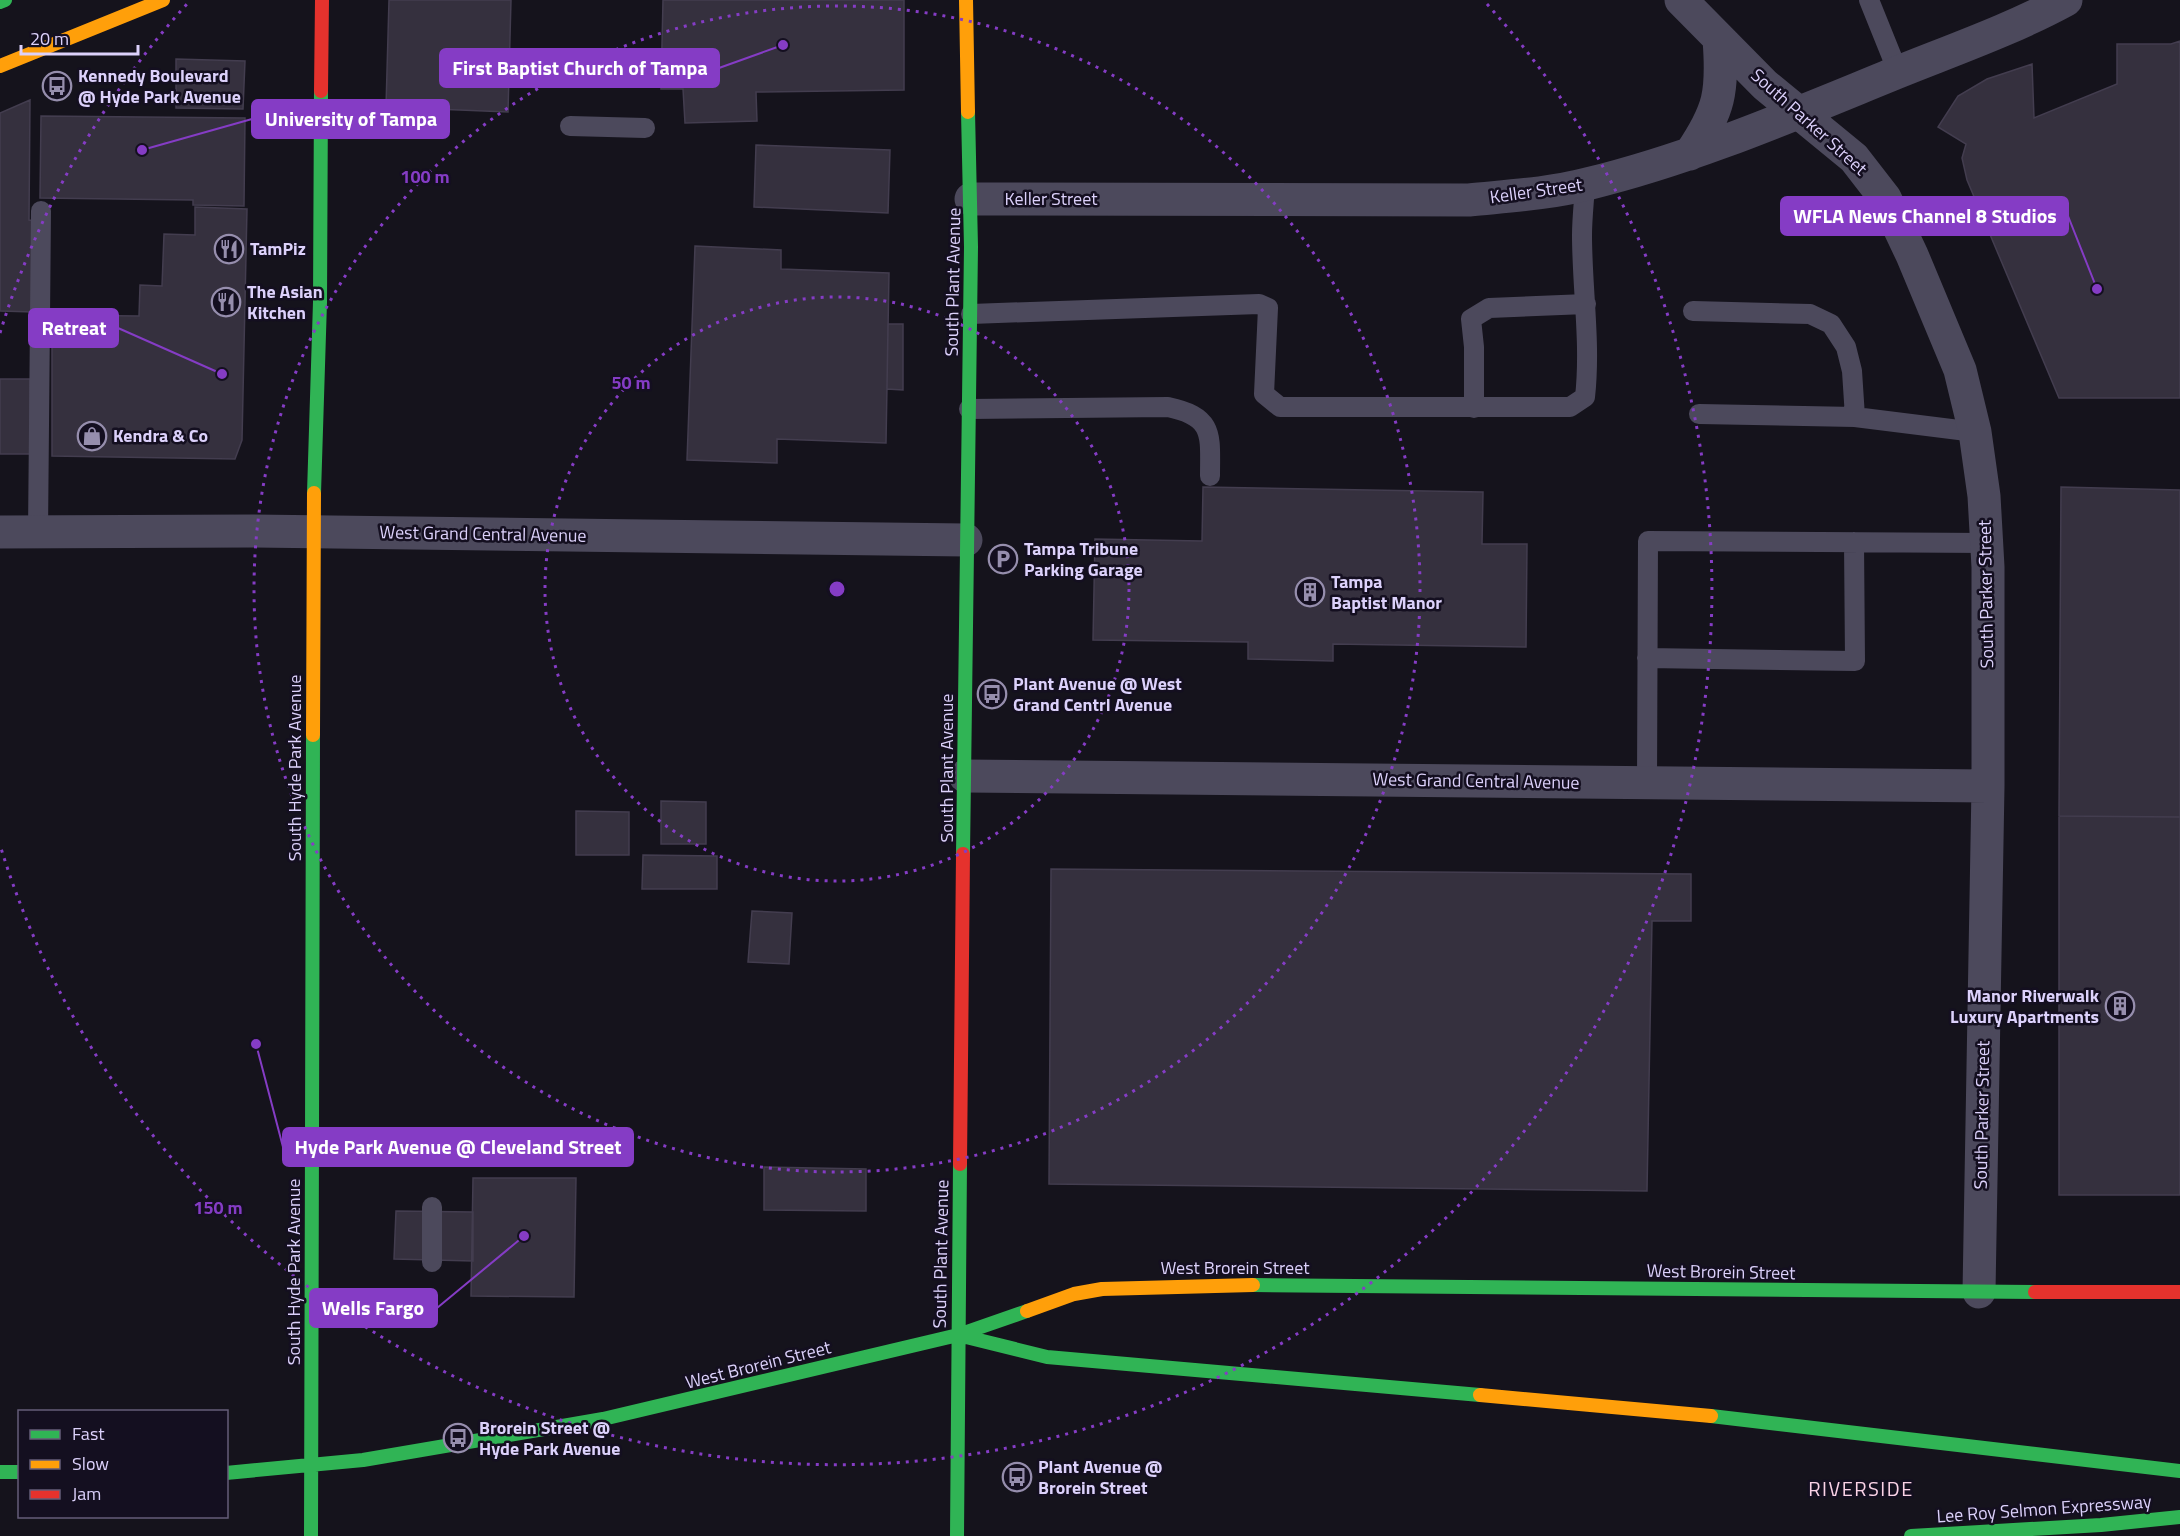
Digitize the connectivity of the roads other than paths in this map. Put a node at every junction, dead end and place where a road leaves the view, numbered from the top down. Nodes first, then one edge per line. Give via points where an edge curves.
1 (5, 0) edge
2 (163, 0) edge
3 (322, 0) edge
4 (966, 0) edge
5 (1681, 0) edge
6 (1869, 0) edge
7 (2066, 0) edge
8 (0, 2) edge
9 (1719, 39) junction
10 (0, 66) edge
11 (1898, 72) junction
12 (1799, 114) junction
13 (570, 126) dead end
14 (645, 128) dead end
15 (1690, 154) junction
16 (1585, 185) junction
17 (971, 199) junction
18 (41, 211) dead end
19 (1586, 304) junction
20 (1693, 312) dead end
21 (971, 314) junction
22 (1474, 408) junction
23 (969, 409) junction
24 (1700, 414) dead end
25 (1855, 417) junction
26 (1975, 432) junction
27 (1210, 476) dead end
28 (0, 532) edge
29 (314, 532) junction
30 (39, 533) junction
31 (966, 540) junction
32 (1854, 542) junction
33 (1987, 543) junction
34 (1647, 658) junction
35 (965, 776) junction
36 (1647, 782) junction
37 (1988, 786) junction
38 (432, 1207) dead end
39 (432, 1262) dead end
40 (1978, 1292) junction
41 (2180, 1292) edge
42 (958, 1335) junction
43 (311, 1466) junction
44 (2180, 1471) edge
45 (0, 1472) edge
46 (18, 1472) edge
47 (228, 1473) edge
48 (2180, 1517) edge
49 (311, 1536) edge
50 (957, 1536) edge
51 (1911, 1536) edge

1 - 8 main road
2 - 10 main road
3 - 29 main road, South Hyde Park Avenue
4 - 17 main road, South Plant Avenue
5 - 9 street, South Parker Street
6 - 11 lane
7 - 11 street, Keller Street via 2027,21
9 - 12 street, South Parker Street
9 - 15 street via 1719,98 1710,123
11 - 12 street, Keller Street
12 - 15 street, Keller Street
12 - 26 street, South Parker Street via 1854,158 1900,225 1956,360
13 - 14 lane
15 - 16 street, Keller Street
16 - 17 street, Keller Street via 1469,200
16 - 19 lane via 1582,236
17 - 21 main road, South Plant Avenue
18 - 30 lane
19 - 22 lane via 1585,397 1570,407
19 - 22 lane via 1489,308 1471,319
20 - 25 lane via 1810,314 1831,324 1846,347
21 - 22 lane via 1258,304 1268,308 1264,394 1280,407
21 - 23 main road, South Plant Avenue
23 - 27 lane via 1168,407 1189,412 1204,423 1210,441
23 - 31 main road, South Plant Avenue
24 - 25 lane
25 - 26 lane
26 - 33 street, South Parker Street
28 - 30 street, West Grand Central Avenue
29 - 30 street, West Grand Central Avenue
29 - 31 street, West Grand Central Avenue
29 - 43 main road, South Hyde Park Avenue
31 - 35 main road, South Plant Avenue
32 - 33 lane
32 - 34 lane via 1648,541
32 - 34 lane via 1855,661
33 - 37 street, South Parker Street
34 - 36 lane
35 - 36 street, West Grand Central Avenue
35 - 42 main road, South Plant Avenue
36 - 37 street, West Grand Central Avenue
37 - 40 street, South Parker Street
38 - 39 lane
40 - 41 main road, West Brorein Street
40 - 42 main road, West Brorein Street via 1329,1285 1131,1287 1074,1294
42 - 43 main road, West Brorein Street via 603,1419
42 - 44 main road via 1047,1357 1690,1414
42 - 50 main road, South Plant Avenue
43 - 47 main road, West Brorein Street
43 - 49 main road, South Hyde Park Avenue
45 - 46 main road
48 - 51 main road, Lee Roy Selmon Expressway

